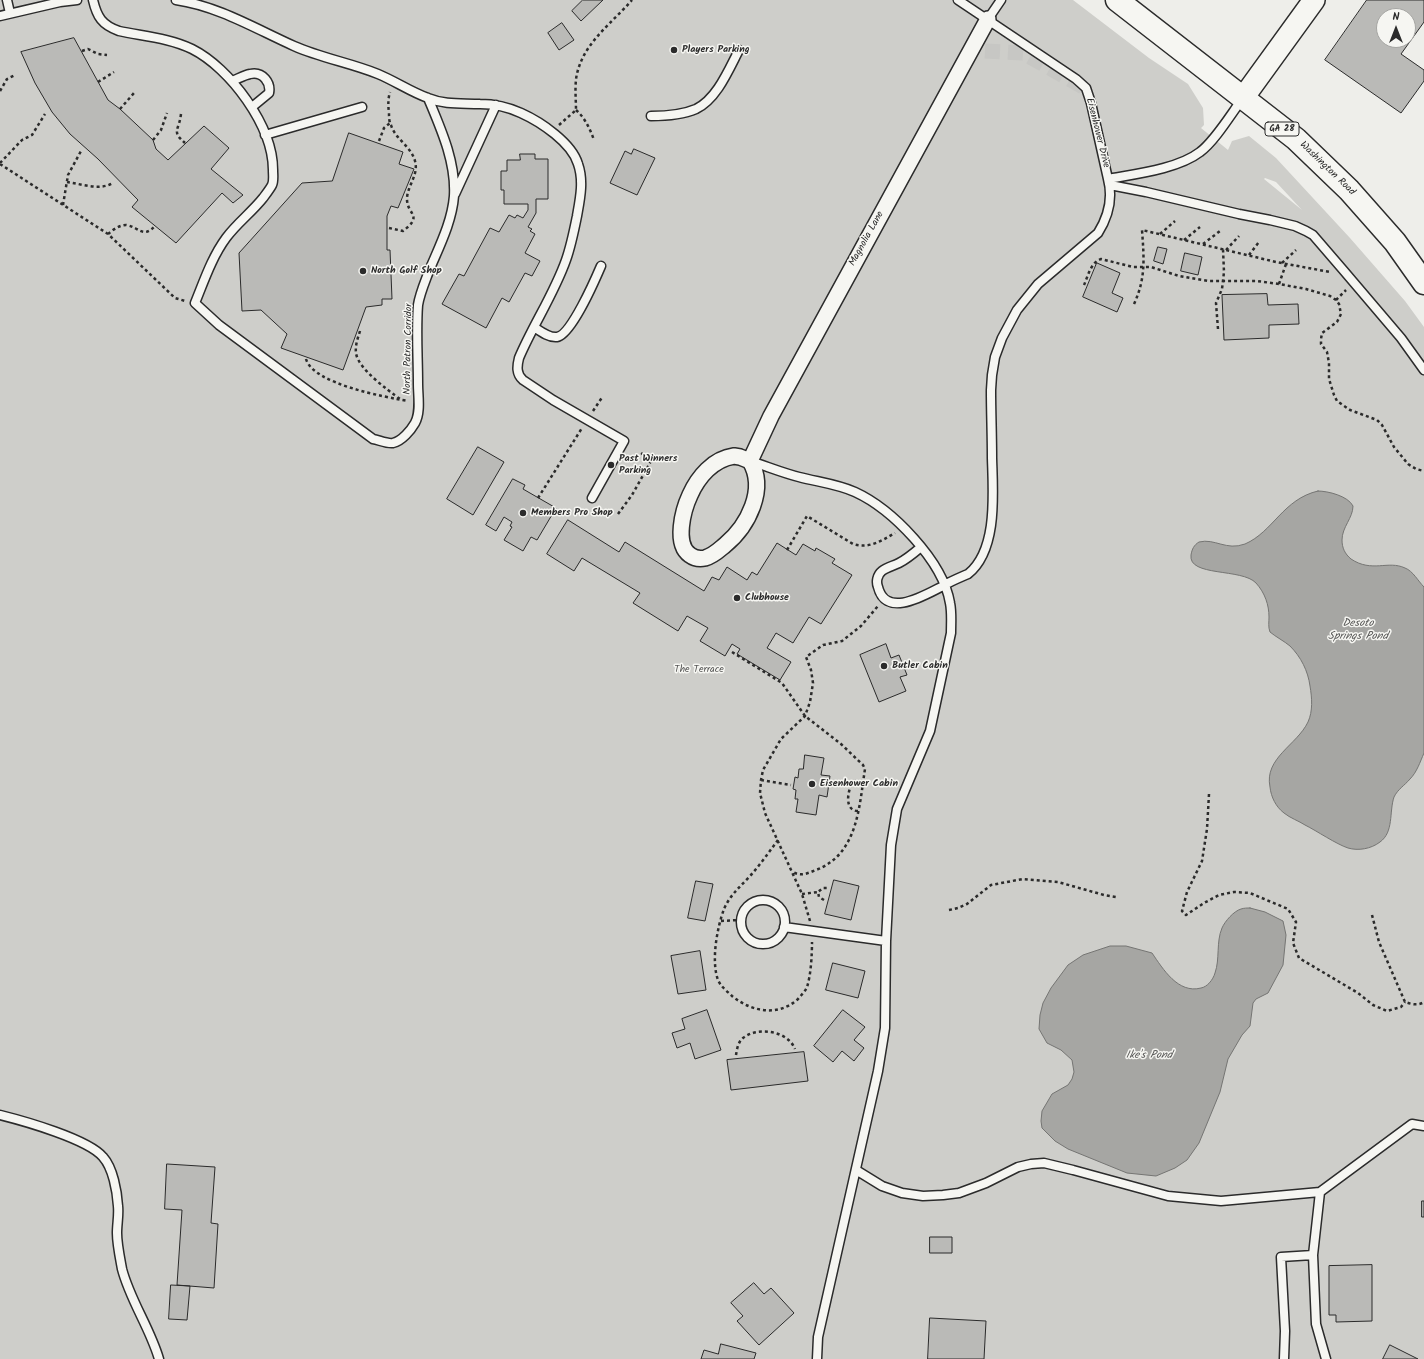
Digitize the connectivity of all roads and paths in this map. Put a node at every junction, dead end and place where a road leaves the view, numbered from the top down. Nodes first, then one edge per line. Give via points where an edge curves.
1 (7, 0) edge
2 (77, 0) edge
3 (93, 0) edge
4 (176, 0) edge
5 (632, 0) edge
6 (958, 0) edge
7 (1000, 0) edge
8 (1117, 0) edge
9 (1314, 0) edge
10 (10, 13) junction
11 (0, 16) edge
12 (988, 19) junction
13 (739, 50) dead end
14 (82, 51) dead end
15 (107, 55) dead end
16 (114, 72) dead end
17 (15, 75) dead end
18 (232, 81) junction
19 (98, 82) dead end
20 (394, 82) junction
21 (0, 91) edge
22 (134, 93) dead end
23 (428, 98) junction
24 (1243, 98) junction
25 (496, 105) junction
26 (252, 107) junction
27 (362, 107) dead end
28 (120, 109) dead end
29 (576, 110) junction
30 (166, 113) dead end
31 (45, 114) dead end
32 (181, 114) dead end
33 (651, 116) dead end
34 (390, 123) junction
35 (551, 132) junction
36 (265, 135) junction
37 (153, 140) dead end
38 (379, 140) dead end
39 (594, 140) dead end
40 (185, 143) dead end
41 (81, 151) dead end
42 (0, 164) edge
43 (67, 182) junction
44 (113, 182) dead end
45 (1109, 182) junction
46 (454, 196) junction
47 (63, 206) junction
48 (1175, 221) dead end
49 (155, 226) dead end
50 (1200, 227) dead end
51 (389, 228) dead end
52 (1220, 231) dead end
53 (108, 234) junction
54 (1160, 234) junction
55 (1239, 236) dead end
56 (1183, 240) junction
57 (1259, 242) dead end
58 (1202, 244) junction
59 (1224, 250) junction
60 (1296, 250) dead end
61 (1249, 255) junction
62 (1281, 263) junction
63 (1286, 264) junction
64 (601, 266) dead end
65 (1144, 266) junction
66 (1222, 281) junction
67 (1354, 282) junction
68 (1424, 283) edge
69 (1279, 284) junction
70 (1084, 285) dead end
71 (195, 303) junction
72 (1134, 304) dead end
73 (534, 327) junction
74 (1218, 329) dead end
75 (360, 331) dead end
76 (306, 359) dead end
77 (1424, 370) edge
78 (603, 396) dead end
79 (401, 400) junction
80 (418, 403) junction
81 (590, 415) dead end
82 (582, 428) dead end
83 (641, 452) dead end
84 (750, 461) junction
85 (1424, 471) edge
86 (538, 498) dead end
87 (592, 498) dead end
88 (618, 514) dead end
89 (904, 527) junction
90 (921, 547) junction
91 (787, 550) dead end
92 (945, 584) junction
93 (876, 601) dead end
94 (732, 652) dead end
95 (805, 716) junction
96 (761, 780) junction
97 (863, 782) junction
98 (791, 785) dead end
99 (1209, 794) dead end
100 (858, 811) junction
101 (778, 840) junction
102 (793, 872) junction
103 (826, 888) dead end
104 (818, 892) junction
105 (802, 894) junction
106 (1116, 897) dead end
107 (824, 900) dead end
108 (949, 910) dead end
109 (1372, 915) dead end
110 (740, 920) junction
111 (721, 921) junction
112 (784, 927) junction
113 (812, 931) junction
114 (886, 941) junction
115 (1405, 1002) junction
116 (1424, 1002) edge
117 (795, 1049) dead end
118 (736, 1055) dead end
119 (0, 1115) edge
120 (1424, 1126) edge
121 (856, 1170) junction
122 (1320, 1192) junction
123 (1313, 1255) junction
124 (159, 1359) edge
125 (816, 1359) edge
126 (1284, 1359) edge
127 (1326, 1359) edge

1 - 10 lane
2 - 10 lane
3 - 18 lane via 99,18 111,28 192,49
4 - 20 lane via 228,15 311,53
5 - 29 path via 600,32 581,62 576,78
6 - 12 lane, Eisenhower Drive
7 - 12 lane
8 - 24 main road, Washington Road / GA 28
9 - 24 street, Eisenhower Drive
10 - 11 lane
12 - 45 lane, Eisenhower Drive via 1076,78 1086,88
12 - 84 street, Magnolia Lane via 770,416
13 - 33 lane via 716,93 697,109 673,115
14 - 15 path via 88,49
16 - 19 path
17 - 21 path via 7,78
18 - 26 lane
18 - 26 lane via 254,73 268,82 269,94
20 - 23 lane
20 - 34 path via 388,100
22 - 28 path
23 - 25 lane via 451,104
23 - 46 lane, North Patron Corridor via 453,168
24 - 45 lane, Eisenhower Drive via 1200,152 1168,167
24 - 68 main road, Washington Road / GA 28 via 1296,139 1349,190 1395,242
25 - 35 lane via 510,108 533,119
25 - 46 lane
26 - 36 lane
27 - 36 lane
29 - 35 path
29 - 39 path via 582,115
30 - 37 path via 161,130
31 - 42 path via 32,135 22,140
32 - 40 path via 176,132
34 - 38 path via 384,128
34 - 51 path via 415,160 416,171 407,198 413,219 403,230
35 - 73 lane via 574,154 581,173 582,185 566,260
36 - 71 lane via 273,164 272,185 255,209 232,231 216,252
41 - 43 path
42 - 47 path
43 - 44 path via 100,187
43 - 47 path
45 - 67 lane via 1294,226 1313,235
45 - 92 lane via 1108,210 1098,233 1038,284 1017,310 1002,338 992,375 991,524 980,562 968,574
46 - 80 lane, North Patron Corridor via 445,233 423,286 419,303
47 - 53 path
48 - 54 path
49 - 53 path via 144,232 126,225
50 - 56 path
52 - 58 path
53 - 71 path via 175,298
54 - 56 path
54 - 65 path via 1142,230
55 - 59 path
56 - 58 path
57 - 61 path
58 - 59 path
59 - 61 path
59 - 66 path
60 - 62 path
61 - 62 path
62 - 63 path
63 - 67 path via 1324,270
63 - 69 path
64 - 73 lane via 577,314 561,335 552,336
65 - 66 path via 1208,282
65 - 70 path via 1097,260
65 - 72 path via 1141,288
66 - 69 path
66 - 74 path via 1216,303
67 - 77 lane
69 - 85 path via 1330,296 1339,304 1340,318 1322,333 1321,339 1321,344 1327,352 1329,379 1337,401 1350,410 1377,420 1408,464
71 - 80 lane, North Patron Corridor via 220,325 373,438 394,443 403,437 415,424
73 - 87 lane via 519,358 517,370 522,380 624,441
75 - 79 path via 356,354 362,366
76 - 79 path via 316,372 332,381
78 - 81 path
79 - 80 path
82 - 86 path
83 - 88 path via 650,459 649,466
84 - 84 street via 756,474 757,486 744,524 730,541 710,556 699,558 690,555 683,548 681,529 685,508 694,485 705,472 721,460 734,456
84 - 89 lane via 855,492 870,500
89 - 90 lane
89 - 91 path via 877,543 860,546 807,516
90 - 92 lane
90 - 92 lane via 898,564 882,571 876,582 880,595 886,601 902,603
92 - 114 lane via 950,602 951,633 930,731 897,809 891,845
93 - 95 path via 880,604 856,629 842,640 823,645 806,657 813,683
94 - 95 path via 782,683
95 - 96 path via 781,739 763,770
95 - 97 path via 863,765
96 - 98 path
96 - 101 path via 760,793 765,813
97 - 100 path
97 - 100 path via 854,781 851,786 849,808
99 - 115 path via 1202,861 1187,892 1182,911 1186,915 1219,895 1234,892 1250,893 1288,909 1296,922 1293,943 1299,958 1358,993 1373,1005 1387,1011 1401,1007
100 - 102 path via 847,845 840,854 822,868 799,875
101 - 102 path
101 - 111 path via 750,876 730,896
102 - 105 path
103 - 104 path
104 - 105 path
104 - 107 path via 819,897
105 - 113 path
106 - 108 path via 1058,882 1023,879 991,885 967,904
109 - 115 path via 1379,942
110 - 111 path
110 - 112 lane via 744,934 755,943 770,943 782,934
110 - 112 lane via 746,906 752,902 766,900 779,906 783,912
111 - 113 path via 714,960 719,982 739,1002 759,1010 769,1011 793,1003 807,987 812,954
112 - 113 lane
113 - 114 lane
114 - 121 lane via 885,1028
115 - 116 path via 1412,1005
117 - 118 path via 788,1039 766,1031 753,1033 743,1039 738,1045
119 - 124 lane via 49,1129 86,1144 108,1164 116,1188 117,1235 122,1269
120 - 122 lane via 1412,1124
121 - 122 lane via 882,1186 902,1193 923,1196 959,1193 1018,1167 1044,1163 1168,1196 1221,1201
121 - 125 lane via 818,1337
122 - 123 lane
123 - 126 lane via 1281,1258
123 - 127 lane via 1316,1324

